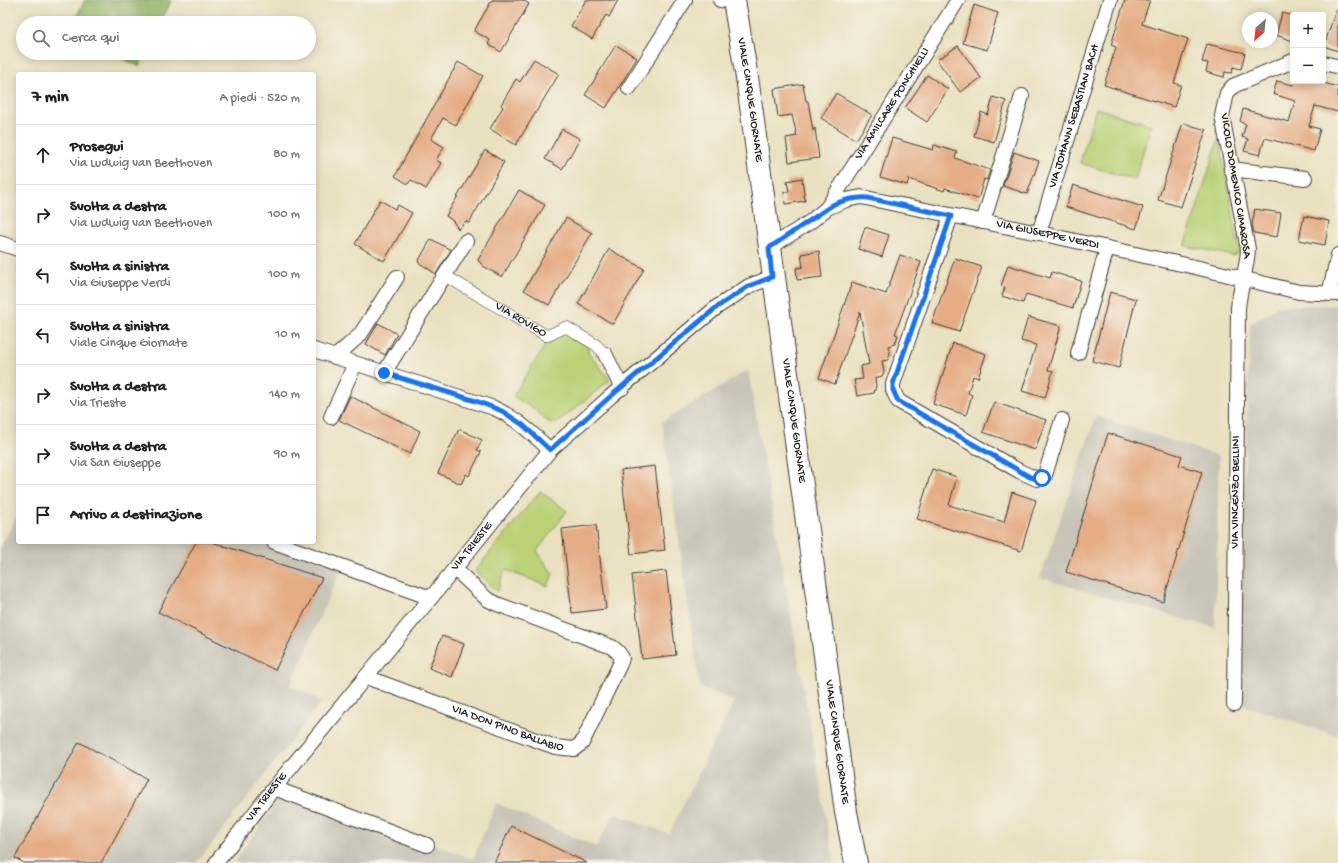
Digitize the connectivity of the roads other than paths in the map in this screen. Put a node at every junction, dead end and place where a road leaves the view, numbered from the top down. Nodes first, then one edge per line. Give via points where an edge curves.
1 (685, 0) edge
2 (720, 0) edge
3 (734, 0) edge
4 (958, 0) edge
5 (1110, 0) edge
6 (1290, 62) edge
7 (629, 88) dead end
8 (1022, 96) dead end
9 (1231, 169) junction
10 (1305, 178) dead end
11 (827, 208) junction
12 (951, 216) junction
13 (983, 222) junction
14 (1039, 233) junction
15 (466, 241) dead end
16 (0, 243) edge
17 (16, 248) edge
18 (769, 248) junction
19 (1107, 248) junction
20 (1338, 255) edge
21 (444, 275) junction
22 (396, 277) dead end
23 (772, 277) junction
24 (1243, 280) junction
25 (1334, 294) edge
26 (316, 351) edge
27 (1078, 353) dead end
28 (605, 354) joint
29 (335, 357) junction
30 (355, 364) junction
31 (384, 373) junction
32 (622, 388) junction
33 (331, 417) dead end
34 (1062, 420) dead end
35 (550, 450) junction
36 (280, 544) edge
37 (455, 569) junction
38 (431, 598) junction
39 (366, 677) junction
40 (1234, 704) dead end
41 (274, 788) junction
42 (427, 845) dead end
43 (852, 856) edge
44 (216, 863) edge

1 - 7 street
2 - 3 street
3 - 18 main road, VIALE CINQUE GIORNATE via 748,84
4 - 11 street, VIA AMILCARE PONCHIELLI
5 - 14 street, VIA JOHANN SEBASTIAN BACH
6 - 9 street, VICOLO DOMENICO CIMAROSA via 1233,86 1227,93 1222,116
8 - 13 street
9 - 10 street
9 - 24 street, VICOLO DOMENICO CIMAROSA via 1248,249 1248,264
11 - 12 street, VIA GIUSEPPE VERDI via 861,197
11 - 18 street, VIA GIUSEPPE VERDI
12 - 13 street, VIA GIUSEPPE VERDI
12 - 34 street via 893,384 898,401 1037,479 1045,475
13 - 14 street, VIA GIUSEPPE VERDI
14 - 19 street, VIA GIUSEPPE VERDI
15 - 21 street
16 - 17 street
18 - 23 main road, VIALE CINQUE GIORNATE
19 - 24 street, VIA GIUSEPPE VERDI
19 - 27 street
20 - 25 street
21 - 28 street, VIA ROVIGO via 548,336 566,327 596,345
21 - 31 street
22 - 29 street via 360,335
23 - 32 street, VIA TRIESTE via 749,286 717,307
23 - 43 main road, VIALE CINQUE GIORNATE
24 - 25 street, VIA GIUSEPPE VERDI via 1299,292
24 - 40 street, VIA VINCENZO BELLINI via 1238,308
26 - 29 street
28 - 32 street, VIA ROVIGO
29 - 30 street
30 - 31 street
30 - 33 street
31 - 35 street via 502,411 523,425
32 - 35 street, VIA TRIESTE
35 - 37 street, VIA TRIESTE
36 - 38 street
37 - 38 street, VIA TRIESTE
37 - 39 street, VIA DON PINO BALLABIO via 487,599 612,647 618,652 622,658 620,664 582,743 574,749 555,747
38 - 39 street, VIA TRIESTE
39 - 41 street, VIA TRIESTE
41 - 42 street
41 - 44 street, VIA TRIESTE

